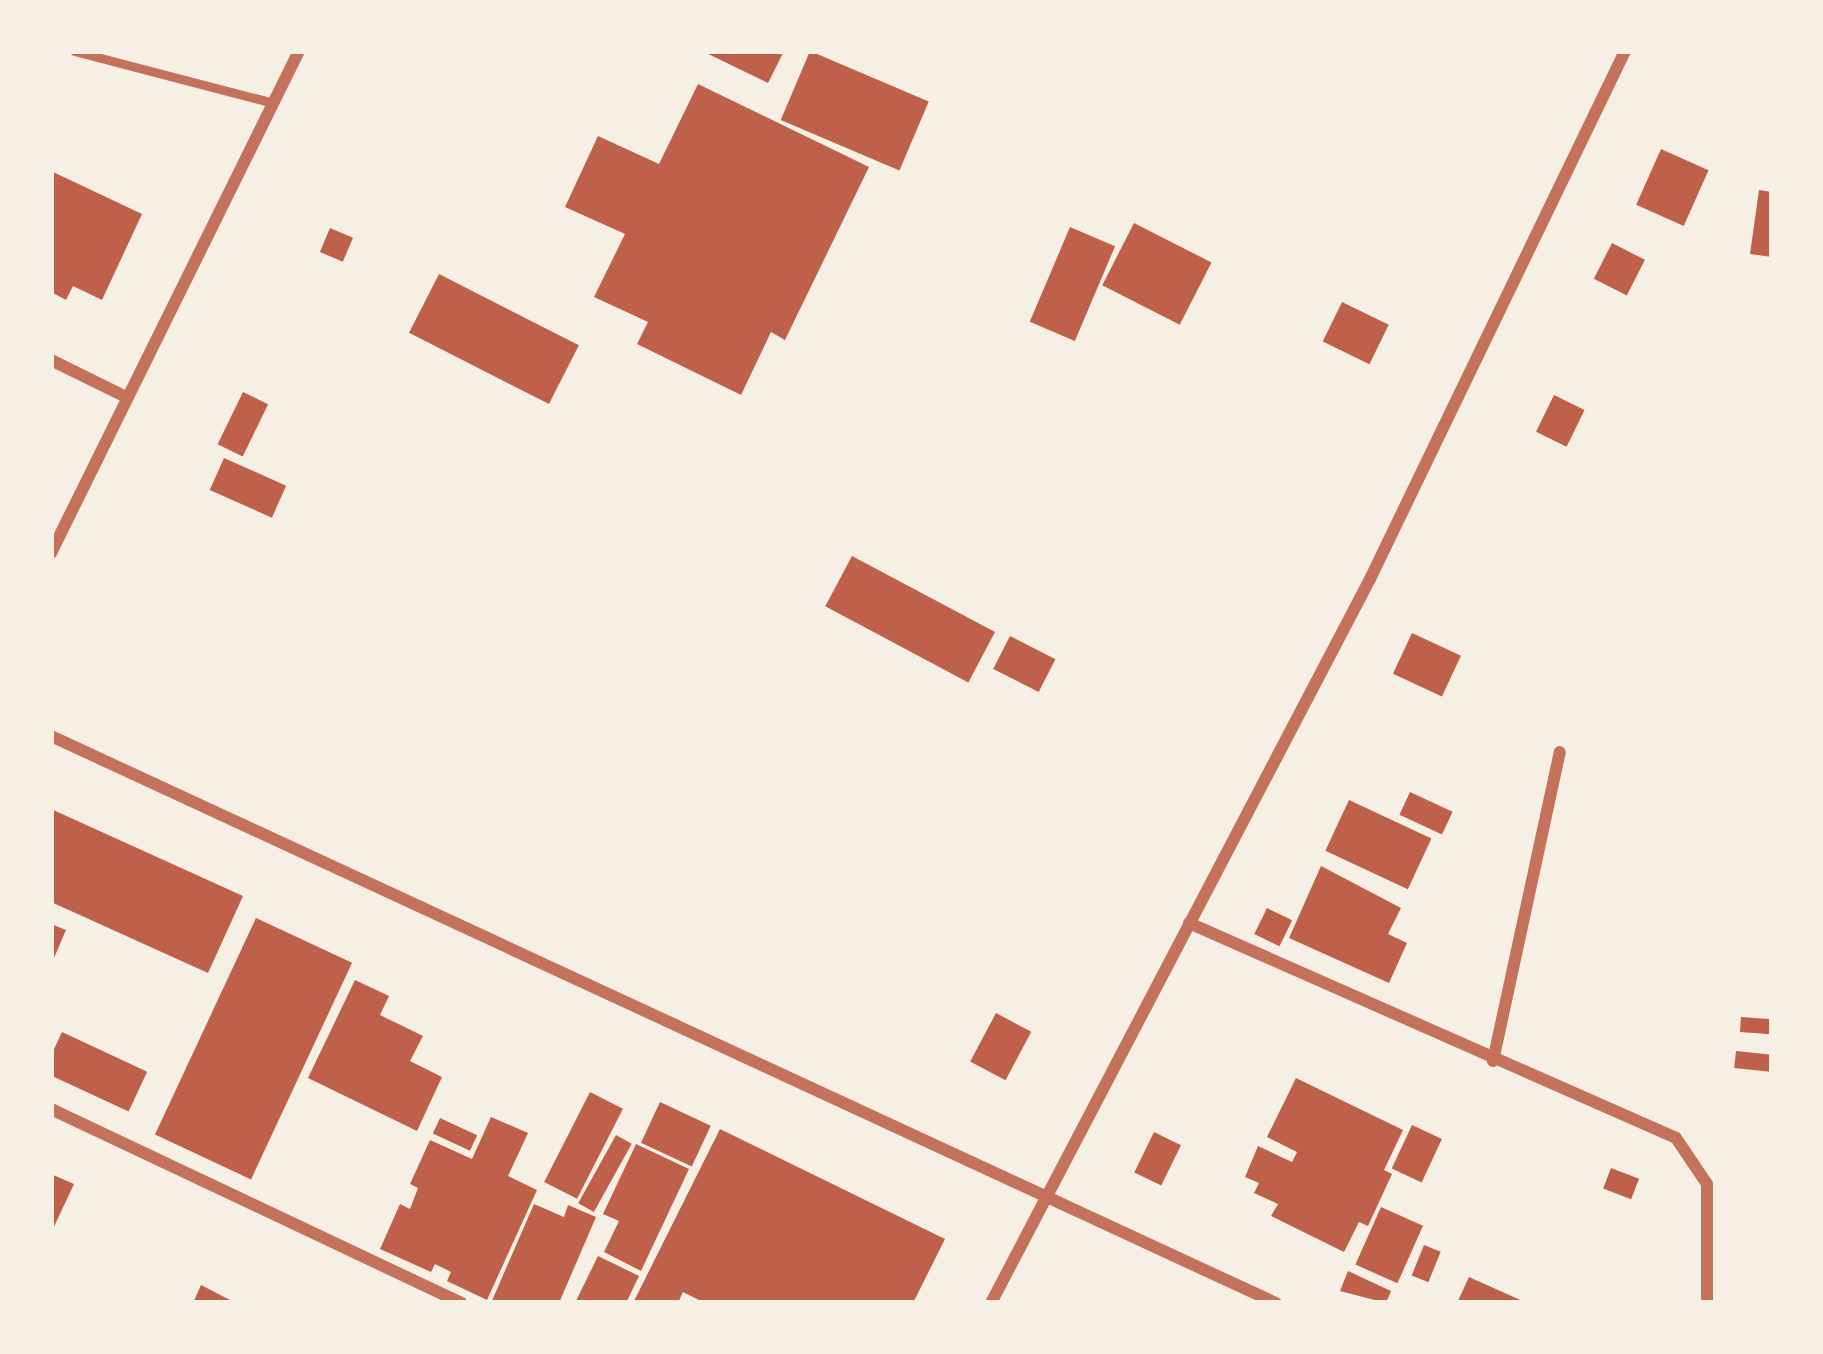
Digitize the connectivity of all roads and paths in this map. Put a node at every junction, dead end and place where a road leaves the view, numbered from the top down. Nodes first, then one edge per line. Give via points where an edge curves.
1 (74, 51) edge
2 (299, 51) edge
3 (1625, 51) edge
4 (273, 103) junction
5 (51, 360) edge
6 (126, 397) junction
7 (51, 553) edge
8 (51, 736) edge
9 (1560, 752) dead end
10 (1190, 923) junction
11 (1493, 1061) junction
12 (51, 1109) edge
13 (1044, 1192) junction
14 (460, 1303) edge
15 (991, 1303) edge
16 (1276, 1303) edge
17 (1707, 1303) edge

1 - 4 lane
2 - 4 street
3 - 10 street via 1370,580
4 - 6 street
5 - 6 street
6 - 7 street
8 - 13 street
9 - 11 street
10 - 11 street
10 - 13 street
11 - 17 street via 1676,1138 1695,1157 1708,1184
12 - 14 street
13 - 15 street
13 - 16 street

